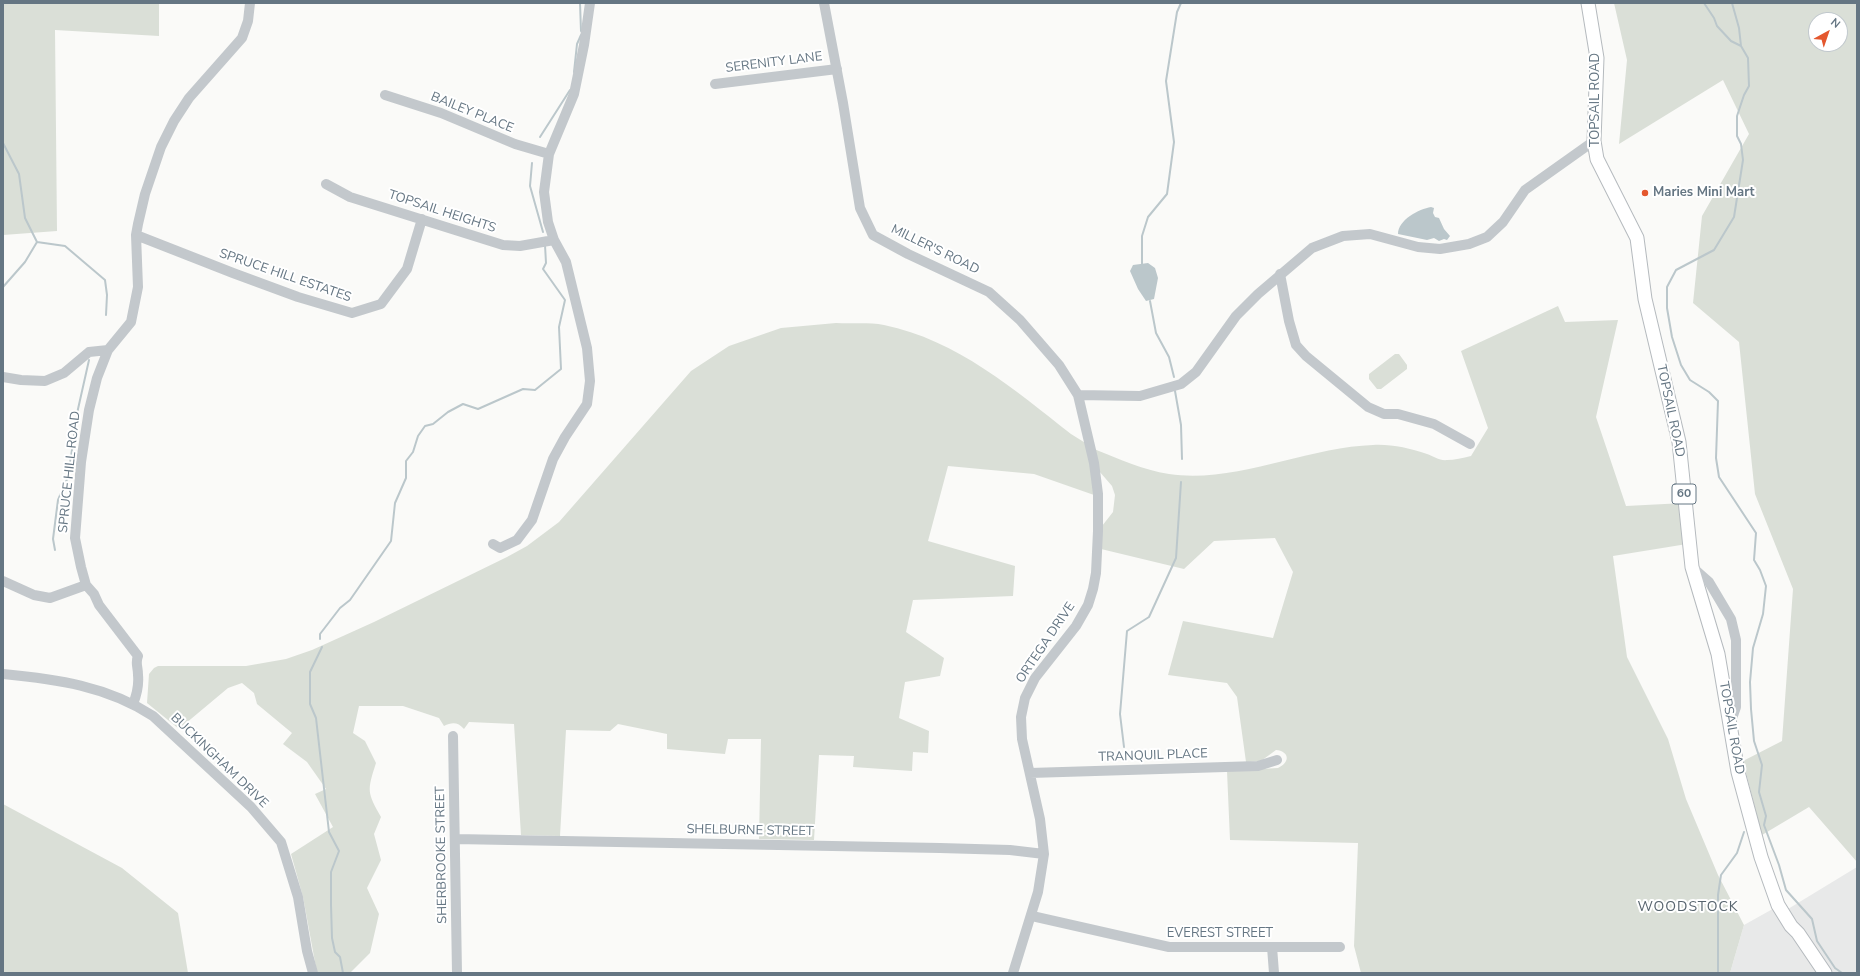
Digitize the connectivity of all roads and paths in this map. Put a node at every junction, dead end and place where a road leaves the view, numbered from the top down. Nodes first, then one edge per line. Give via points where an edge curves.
1 (250, 3) edge
2 (590, 3) edge
3 (824, 3) edge
4 (1588, 3) edge
5 (837, 69) junction
6 (715, 84) dead end
7 (385, 95) dead end
8 (1594, 141) junction
9 (549, 154) junction
10 (326, 184) dead end
11 (422, 219) junction
12 (136, 235) junction
13 (554, 240) junction
14 (1280, 274) junction
15 (108, 350) junction
16 (3, 377) edge
17 (1078, 395) junction
18 (1470, 444) dead end
19 (493, 544) dead end
20 (1692, 567) junction
21 (3, 580) edge
22 (86, 585) junction
23 (3, 674) edge
24 (133, 704) junction
25 (1730, 726) junction
26 (453, 736) dead end
27 (1277, 760) dead end
28 (1030, 773) junction
29 (455, 839) junction
30 (1044, 854) junction
31 (1032, 916) junction
32 (1272, 947) junction
33 (1340, 947) dead end
34 (313, 973) edge
35 (456, 973) edge
36 (1013, 973) edge
37 (1274, 973) edge
38 (1825, 973) edge

1 - 12 street, SPRUCE HILL ROAD via 248,21 242,38 194,91 170,127 148,186
2 - 9 street via 574,94
3 - 5 street, MILLER'S ROAD
4 - 8 main road, TOPSAIL ROAD / 60 via 1597,58
5 - 6 street, SERENITY LANE
5 - 17 street, MILLER'S ROAD via 860,208 873,235 989,292 1036,336
7 - 9 street, BAILEY PLACE via 441,113 515,144
8 - 14 street via 1526,190 1503,222 1487,236 1475,242 1440,249 1418,247 1370,234 1342,236 1312,248
8 - 20 main road, TOPSAIL ROAD / 60 via 1597,159 1637,238 1645,299 1679,442
9 - 13 street via 544,198
10 - 11 street, TOPSAIL HEIGHTS via 350,197
11 - 12 street, SPRUCE HILL ESTATES via 407,269 381,304 352,313 247,278
11 - 13 street, TOPSAIL HEIGHTS via 509,246
12 - 15 street, SPRUCE HILL ROAD via 138,287 131,322
13 - 19 street via 566,262 587,348 590,381 587,404 553,459 532,520 517,540 500,548
14 - 17 street via 1236,316 1196,372 1181,384 1140,396
14 - 18 street via 1288,322 1296,345 1306,356 1368,407 1384,414 1398,414 1434,424
15 - 16 street via 89,352 64,373 45,381
15 - 22 street, SPRUCE HILL ROAD via 96,378 88,410 81,462 75,538
17 - 28 street, ORTEGA DRIVE via 1096,478 1096,573 1091,596 1080,620 1042,669 1026,698 1021,727
20 - 25 main road, TOPSAIL ROAD / 60 via 1718,654
20 - 25 street via 1709,582 1731,619 1736,640 1736,707
21 - 22 street via 34,595 50,598
22 - 24 street, SPRUCE HILL ROAD via 138,656 138,689
23 - 24 street, BUCKINGHAM DRIVE via 72,683 108,693
24 - 34 street, BUCKINGHAM DRIVE via 153,716 199,758 251,807 281,842 298,896
25 - 38 main road, TOPSAIL ROAD / 60 via 1738,772 1770,886 1791,926
26 - 29 street, SHERBROOKE STREET
27 - 28 street, TRANQUIL PLACE via 1258,766
28 - 30 street, ORTEGA DRIVE via 1043,836
29 - 30 street, SHELBURNE STREET via 940,848 1010,850
29 - 35 street, SHERBROOKE STREET
30 - 31 street, ORTEGA DRIVE
31 - 32 street, EVEREST STREET via 1167,947
31 - 36 street, ORTEGA DRIVE
32 - 33 street, EVEREST STREET
32 - 37 street

